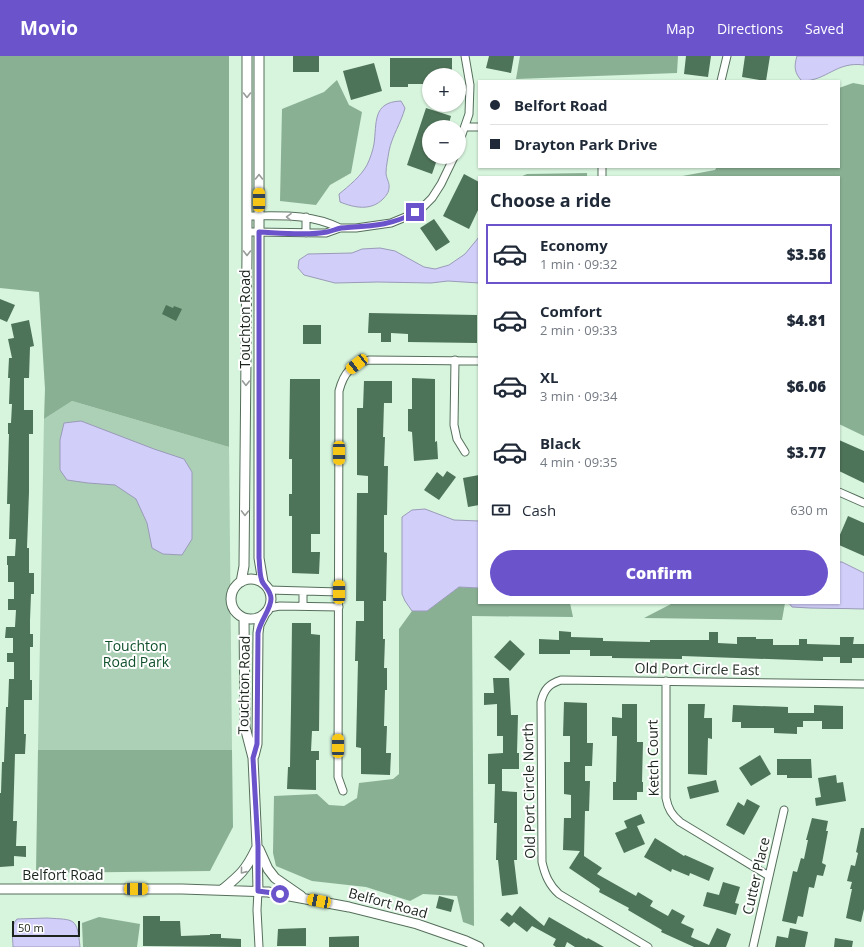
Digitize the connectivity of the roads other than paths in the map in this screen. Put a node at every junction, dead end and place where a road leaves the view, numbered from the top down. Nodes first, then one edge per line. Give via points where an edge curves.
1 (247, 56) edge
2 (259, 56) edge
3 (466, 56) edge
4 (728, 56) edge
5 (722, 80) edge
6 (466, 124) edge
7 (466, 127) edge
8 (478, 127) edge
9 (451, 164) edge
10 (247, 216) junction
11 (259, 216) junction
12 (306, 217) junction
13 (340, 228) junction
14 (247, 232) junction
15 (259, 232) junction
16 (306, 233) junction
17 (456, 360) junction
18 (478, 361) edge
19 (465, 452) dead end
20 (840, 492) edge
21 (864, 503) edge
22 (241, 582) junction
23 (262, 582) junction
24 (269, 590) junction
25 (303, 591) junction
26 (339, 592) junction
27 (303, 606) junction
28 (339, 607) junction
29 (267, 611) junction
30 (244, 618) junction
31 (666, 681) junction
32 (864, 684) edge
33 (542, 702) joint
34 (253, 758) junction
35 (343, 791) dead end
36 (784, 810) dead end
37 (258, 846) junction
38 (769, 876) junction
39 (0, 889) edge
40 (222, 890) junction
41 (258, 891) junction
42 (303, 898) junction
43 (466, 944) edge
44 (259, 947) edge
45 (479, 947) edge
46 (648, 947) edge
47 (752, 947) edge

1 -> 10 street, Touchton Road
11 -> 2 street, Touchton Road
3 - 6 street via 470,85
4 - 5 street
7 - 8 street
9 - 13 street via 432,198 417,211 391,223
10 - 11 street
10 - 14 street, Touchton Road
12 -> 11 street
11 - 15 street, Touchton Road
12 - 13 street
12 - 16 street
13 - 16 street
14 - 15 street
14 -> 22 street, Touchton Road via 244,566
15 - 16 street
15 - 23 street, Touchton Road via 259,558
17 - 18 street
17 - 19 street via 454,425 457,439
17 - 26 street via 369,360 357,364 342,380
20 - 21 street
22 - 23 street via 256,579
22 - 30 street, Touchton Road via 232,593 231,600 233,608
23 - 24 street
24 - 25 street
24 - 29 street, Touchton Road via 271,599
25 - 26 street
25 - 27 street
26 - 28 street
27 - 28 street
27 - 29 street via 280,606
28 - 35 street via 338,777
29 - 30 street, Touchton Road via 255,619
29 - 34 street, Touchton Road via 259,625 258,633 257,744
30 - 34 street, Touchton Road via 245,727
31 - 32 street, Old Port Circle East
31 - 33 street, Old Port Circle East via 561,680 547,688
31 - 38 street, Ketch Court via 668,807 680,822
33 - 46 street, Old Port Circle North via 542,862 547,880 559,894
34 - 37 street, Touchton Road
36 - 38 street, Cutter Place
37 -> 40 street via 247,866
37 - 41 street, Touchton Road
37 - 42 street via 275,878
38 - 47 street, Cutter Place
39 - 40 street, Belfort Road
40 - 41 street, Belfort Road
41 - 42 street, Belfort Road
41 - 44 street
42 - 43 street, Belfort Road via 417,924
43 - 45 street, Belfort Road

